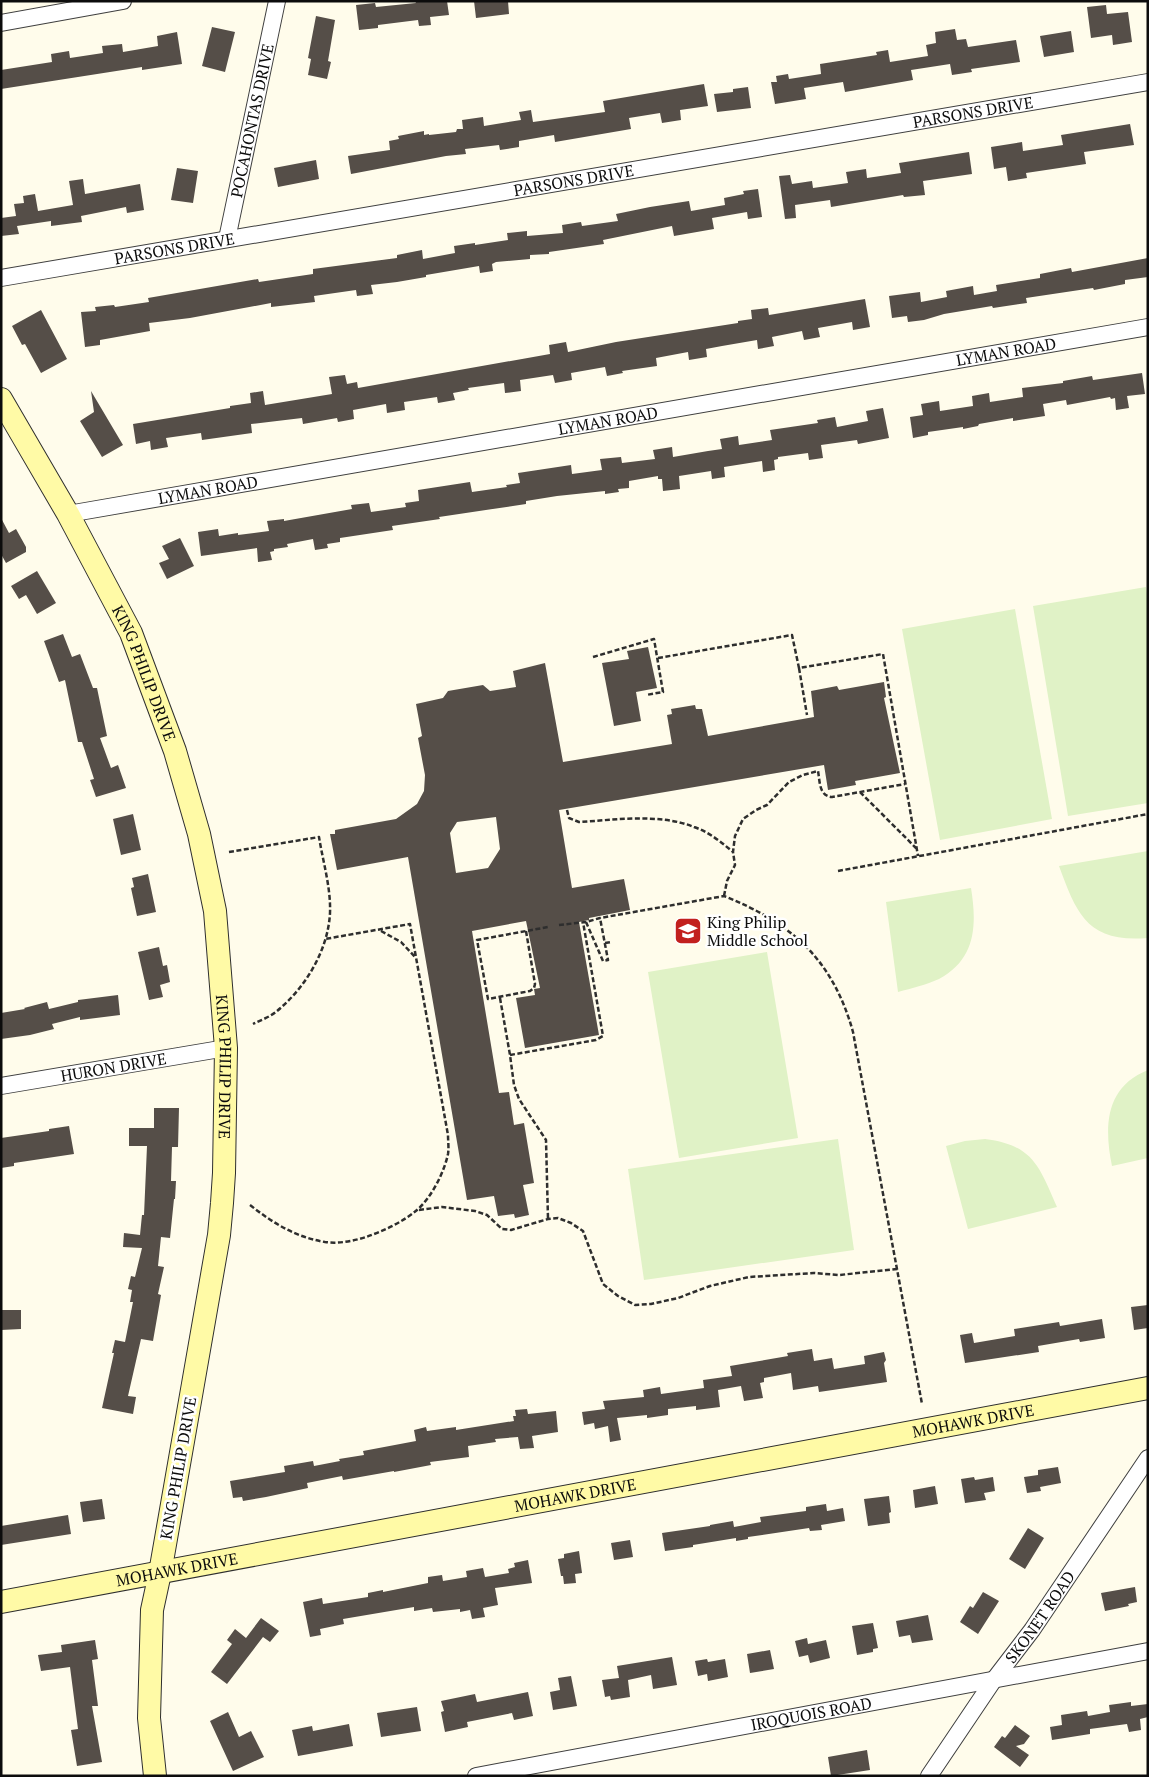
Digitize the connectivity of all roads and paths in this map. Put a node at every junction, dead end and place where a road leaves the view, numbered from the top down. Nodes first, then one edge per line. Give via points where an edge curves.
1 (123, 1) edge
2 (277, 1) edge
3 (1, 23) edge
4 (1148, 82) edge
5 (227, 239) junction
6 (1, 278) edge
7 (1148, 327) edge
8 (1, 399) edge
9 (68, 514) junction
10 (593, 657) dead end
11 (658, 658) junction
12 (799, 668) junction
13 (646, 695) dead end
14 (807, 715) dead end
15 (905, 784) junction
16 (860, 792) junction
17 (567, 810) dead end
18 (1148, 814) edge
19 (917, 849) junction
20 (229, 852) dead end
21 (733, 852) junction
22 (918, 856) junction
23 (838, 871) dead end
24 (724, 896) junction
25 (600, 918) junction
26 (585, 922) junction
27 (559, 925) dead end
28 (548, 927) dead end
29 (380, 930) junction
30 (526, 931) junction
31 (325, 939) junction
32 (611, 942) dead end
33 (605, 943) junction
34 (416, 958) junction
35 (499, 997) junction
36 (253, 1024) dead end
37 (226, 1048) junction
38 (510, 1055) junction
39 (1, 1086) edge
40 (250, 1205) dead end
41 (417, 1210) junction
42 (548, 1218) junction
43 (898, 1269) junction
44 (1148, 1388) edge
45 (922, 1404) dead end
46 (1148, 1458) edge
47 (160, 1574) junction
48 (1, 1602) edge
49 (1148, 1651) edge
50 (993, 1681) junction
51 (155, 1776) edge
52 (476, 1776) edge
53 (929, 1776) edge

1 - 3 street
2 - 5 street, POCAHONTAS DRIVE
4 - 5 street, PARSONS DRIVE
5 - 6 street, PARSONS DRIVE
7 - 9 street, LYMAN ROAD
8 - 9 street, KING PHILIP DRIVE
9 - 37 street, KING PHILIP DRIVE via 131,634 176,751 199,834 215,911
10 - 11 path via 654,640
11 - 12 path via 792,635
11 - 13 path via 663,692
12 - 14 path
12 - 15 path via 883,654
15 - 16 path
15 - 19 path
16 - 19 path
16 - 21 path via 828,797 821,791 818,772 789,782 768,805 744,819 735,836
17 - 21 path via 569,818 578,822 645,819 693,826
18 - 22 path
19 - 22 path
20 - 31 path via 319,837 330,913
21 - 24 path via 735,865
22 - 23 path
24 - 25 path
24 - 43 path via 786,928 823,966 837,989 853,1032
25 - 26 path
25 - 33 path
26 - 27 path
26 - 33 path via 602,961 608,960
26 - 38 path via 602,1038
28 - 30 path
29 - 31 path
29 - 34 path via 401,942
29 - 34 path via 410,924
30 - 35 path via 534,988
30 - 35 path via 478,940 488,999
31 - 36 path via 306,980 290,999 275,1013
32 - 33 path
34 - 41 path via 448,1135 448,1154 442,1174
35 - 38 path
37 - 39 street, HURON DRIVE
37 - 47 street, KING PHILIP DRIVE via 224,1173 219,1235
38 - 42 path via 519,1099 546,1140
40 - 41 path via 274,1224 302,1237 326,1242 350,1241 380,1232
41 - 42 path via 442,1207 474,1211 487,1215 502,1229 511,1230
42 - 43 path via 558,1218 583,1231 603,1284 635,1305 678,1298 749,1277 814,1273 839,1275
43 - 45 path
44 - 47 street, MOHAWK DRIVE
46 - 50 street, SKONET ROAD via 1032,1630
47 - 48 street, MOHAWK DRIVE
47 - 51 street, KING PHILIP DRIVE via 152,1610 150,1670 149,1718
49 - 50 street, IROQUOIS ROAD
50 - 52 street, IROQUOIS ROAD
50 - 53 street, SKONET ROAD

